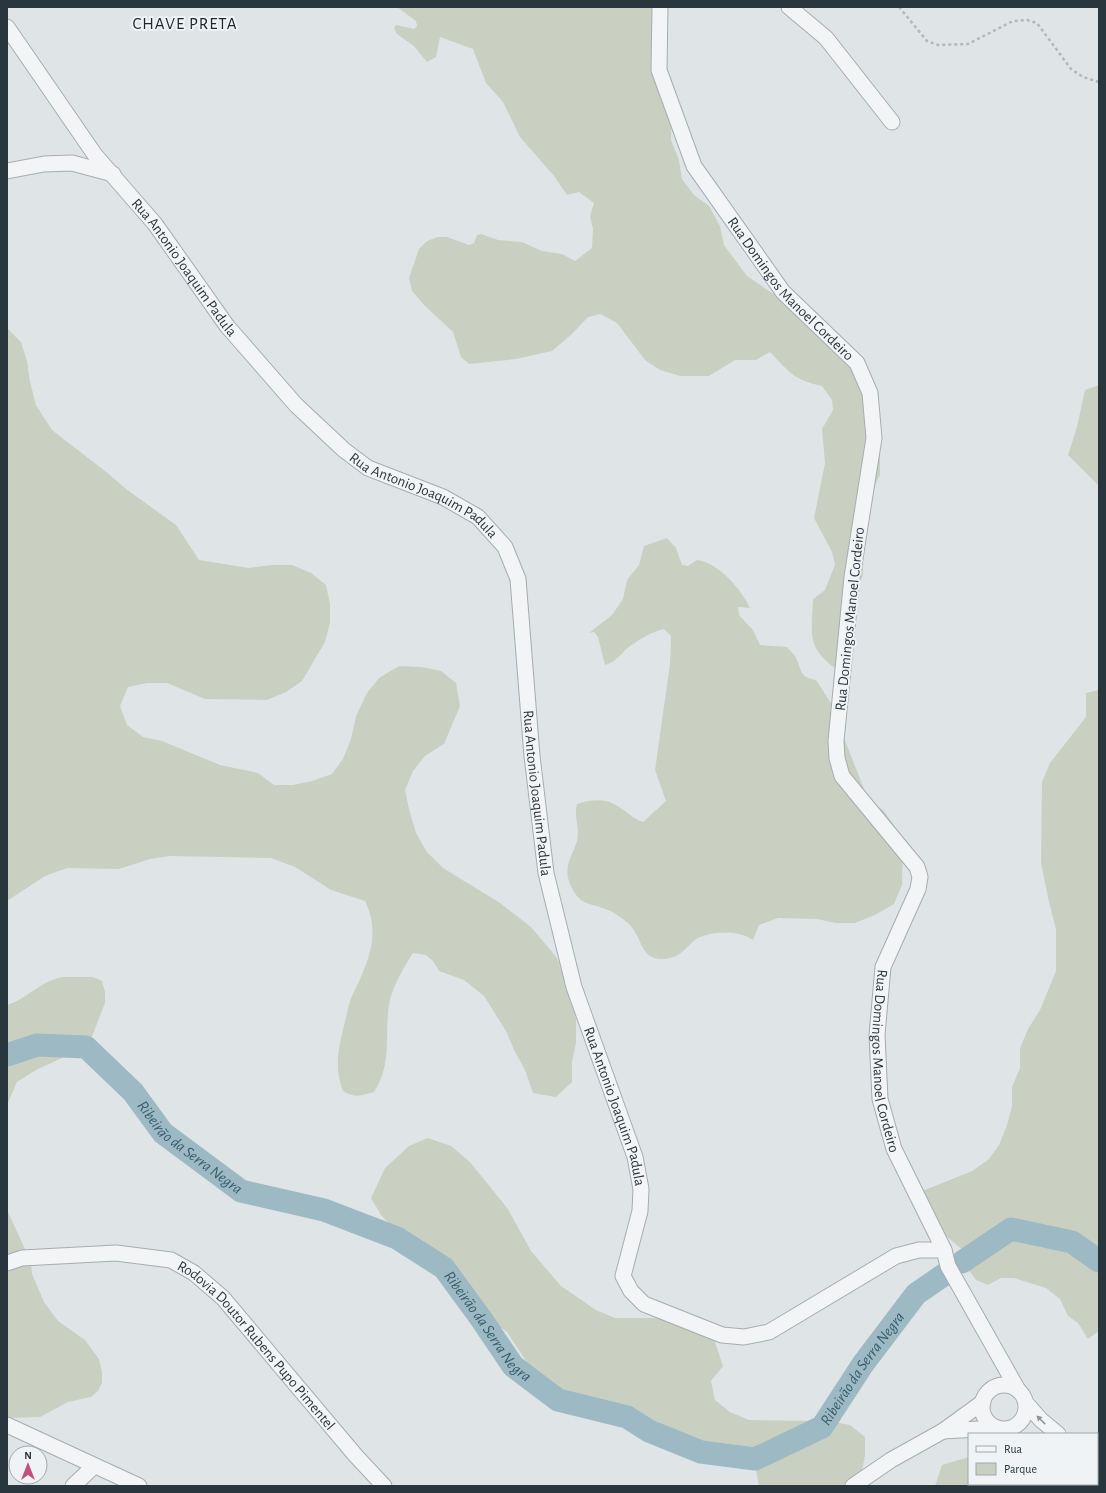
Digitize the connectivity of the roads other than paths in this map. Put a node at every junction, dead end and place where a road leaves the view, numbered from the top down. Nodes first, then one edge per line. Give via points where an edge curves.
1 (660, 7) edge
2 (789, 7) edge
3 (7, 27) edge
4 (892, 122) dead end
5 (7, 171) edge
6 (113, 174) junction
7 (944, 1250) junction
8 (7, 1263) edge
9 (999, 1356) junction
10 (997, 1386) junction
11 (1018, 1390) junction
12 (983, 1402) junction
13 (1026, 1403) junction
14 (7, 1425) edge
15 (1007, 1430) edge
16 (943, 1431) junction
17 (1057, 1433) edge
18 (94, 1466) junction
19 (74, 1486) edge
20 (139, 1486) edge
21 (384, 1486) edge
22 (853, 1486) edge

1 - 7 street, Rua Domingos Manoel Cordeiro via 659,70 694,166 783,292 857,363 870,393 874,438 852,577 836,741 837,758 842,776 917,867 920,877 918,889 883,967 877,1035 880,1099 894,1149
2 - 4 street via 826,38
3 - 6 street, Rua Antonio Joaquim Padula via 95,155
5 - 6 street via 44,164 72,163
6 - 7 street, Rua Antonio Joaquim Padula via 156,224 227,326 296,405 344,450 368,468 443,497 478,517 505,546 518,579 532,756 546,873 574,987 636,1157 641,1189 640,1211 623,1276 631,1291 644,1304 722,1335 744,1337 769,1332 896,1256 919,1250
7 - 9 street via 948,1266
8 - 21 street, Rodovia Doutor Rubens Pupo Pimentel via 22,1258 116,1253 171,1260 194,1273 223,1298
9 - 10 street
9 - 11 street
10 - 11 street via 1011,1386
10 - 12 street via 986,1395
11 - 13 street
12 - 15 street via 986,1420
12 - 16 street
13 - 15 street via 1024,1417
17 -> 13 street
14 - 18 street
15 - 16 street
16 - 22 street via 891,1460
18 - 19 street
18 - 20 street

